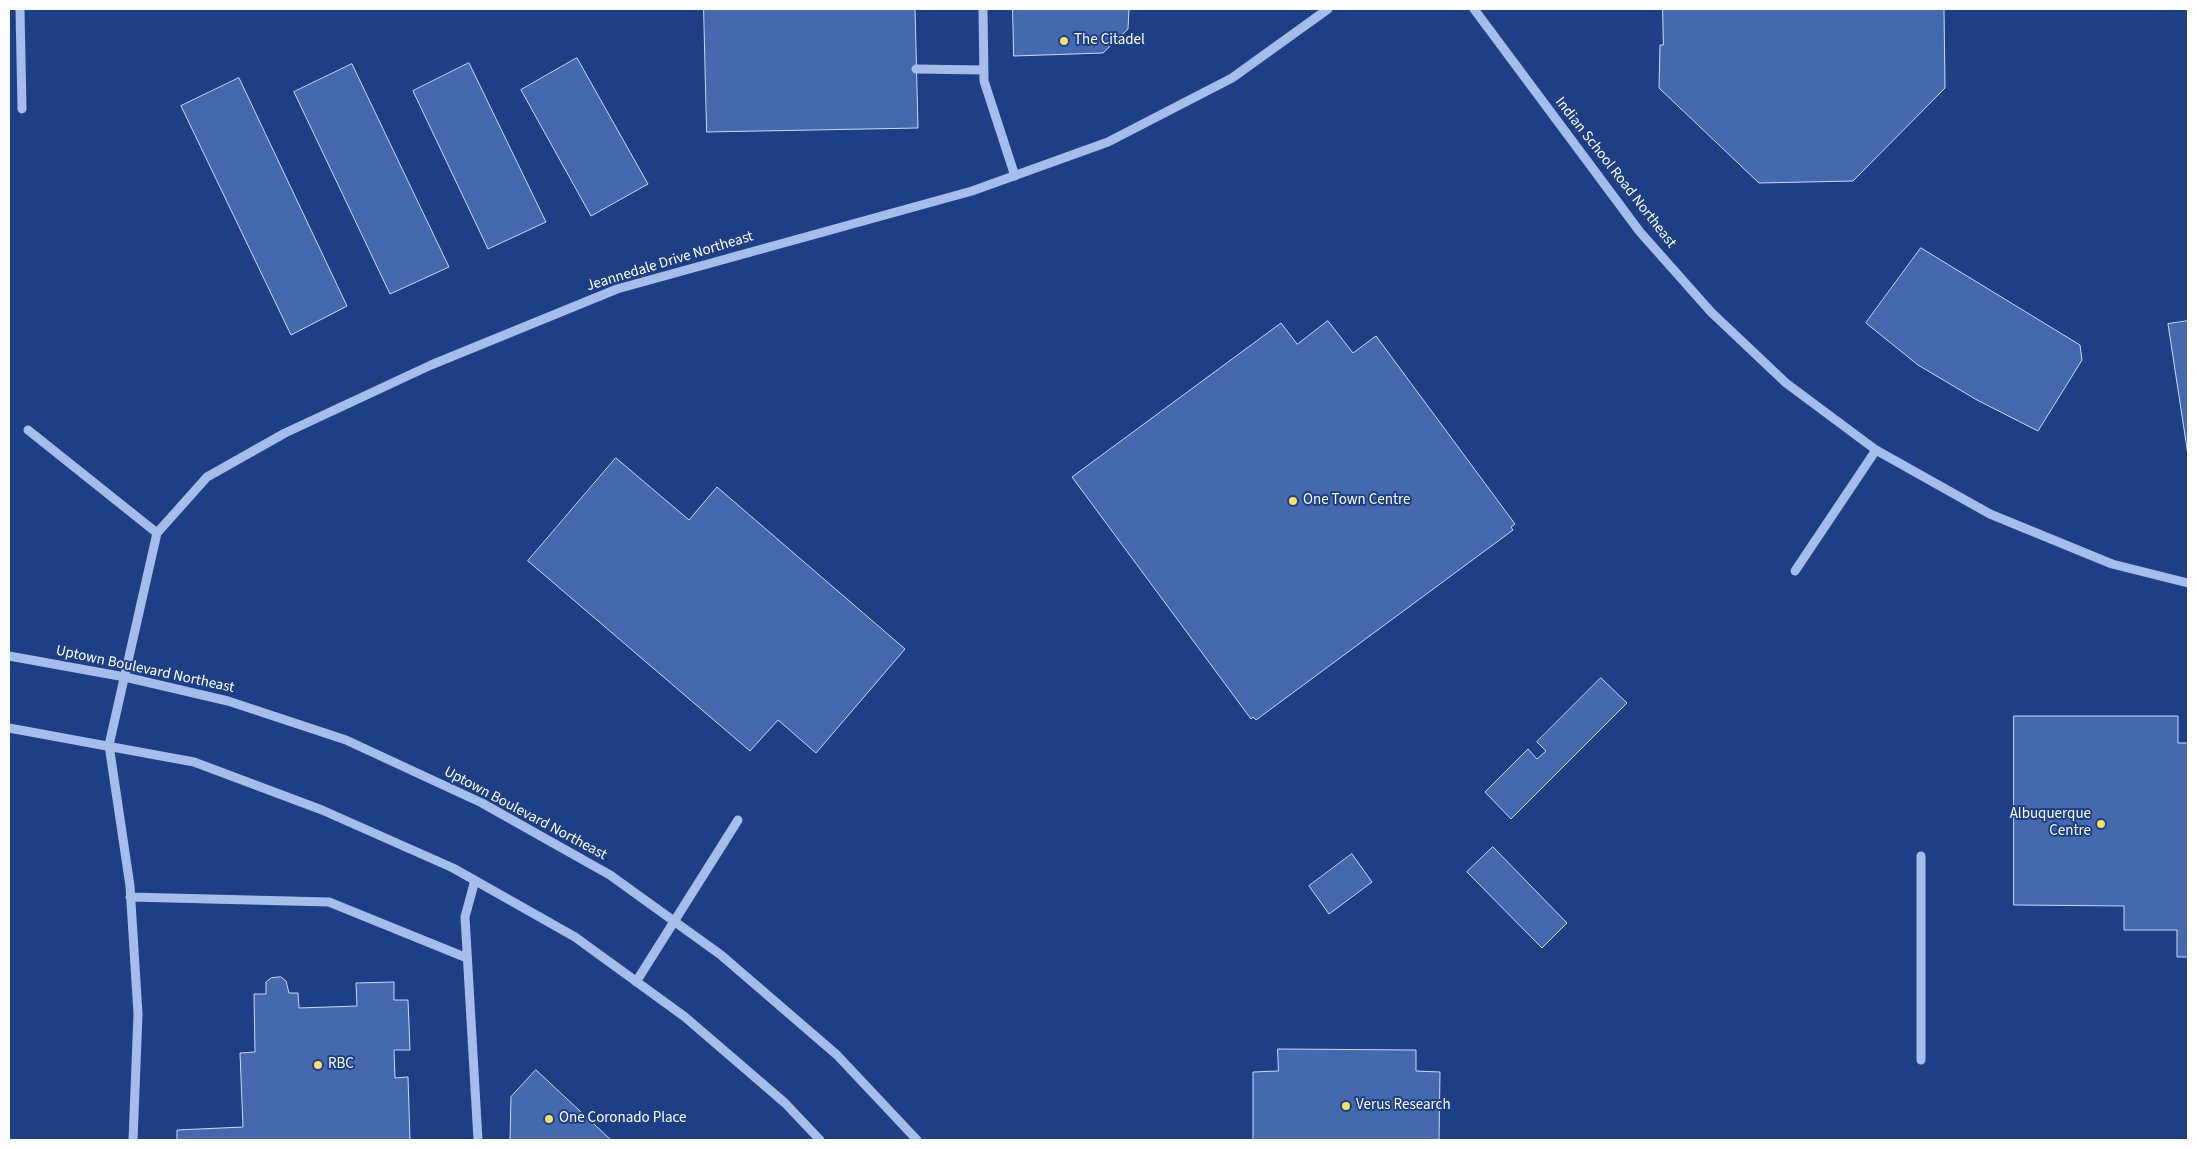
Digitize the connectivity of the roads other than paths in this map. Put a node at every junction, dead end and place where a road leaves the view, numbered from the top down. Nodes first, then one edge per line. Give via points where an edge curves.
1 (20, 9) edge
2 (983, 9) edge
3 (1328, 9) edge
4 (1474, 9) edge
5 (916, 69) dead end
6 (984, 70) junction
7 (22, 109) dead end
8 (1015, 176) junction
9 (28, 430) dead end
10 (1876, 450) junction
11 (157, 533) junction
12 (1795, 571) dead end
13 (2188, 583) edge
14 (9, 656) edge
15 (125, 677) junction
16 (9, 728) edge
17 (109, 745) junction
18 (738, 820) dead end
19 (1921, 856) dead end
20 (475, 880) junction
21 (130, 897) junction
22 (675, 922) junction
23 (468, 958) junction
24 (636, 982) junction
25 (1921, 1060) dead end
26 (133, 1140) edge
27 (478, 1140) edge
28 (820, 1140) edge
29 (917, 1140) edge

1 - 7 street
2 - 6 street
3 - 8 street, Jeannedale Drive Northeast via 1232,78 1108,142
4 - 10 street, Indian School Road Northeast via 1640,232 1711,312 1786,383
5 - 6 street
6 - 8 street via 984,81
8 - 11 street, Jeannedale Drive Northeast via 972,191 617,289 431,364 285,433 208,477
9 - 11 street
10 - 12 street
10 - 13 street, Indian School Road Northeast via 1990,514 2112,564
11 - 15 street, Jeannedale Drive Northeast
14 - 15 street, Uptown Boulevard Northeast
15 - 17 street, Jeannedale Drive Northeast
15 - 22 street, Uptown Boulevard Northeast via 228,701 346,740 482,803 610,875
16 - 17 street
17 - 20 street via 203,766 322,810
17 - 21 street
18 - 22 street
19 - 25 street
20 - 23 street via 465,917
20 - 24 street via 575,937
21 - 23 street via 329,902
21 - 26 street via 138,1014
22 - 24 street
22 - 29 street, Uptown Boulevard Northeast via 721,955 837,1055
23 - 27 street
24 - 28 street via 685,1017 786,1103

